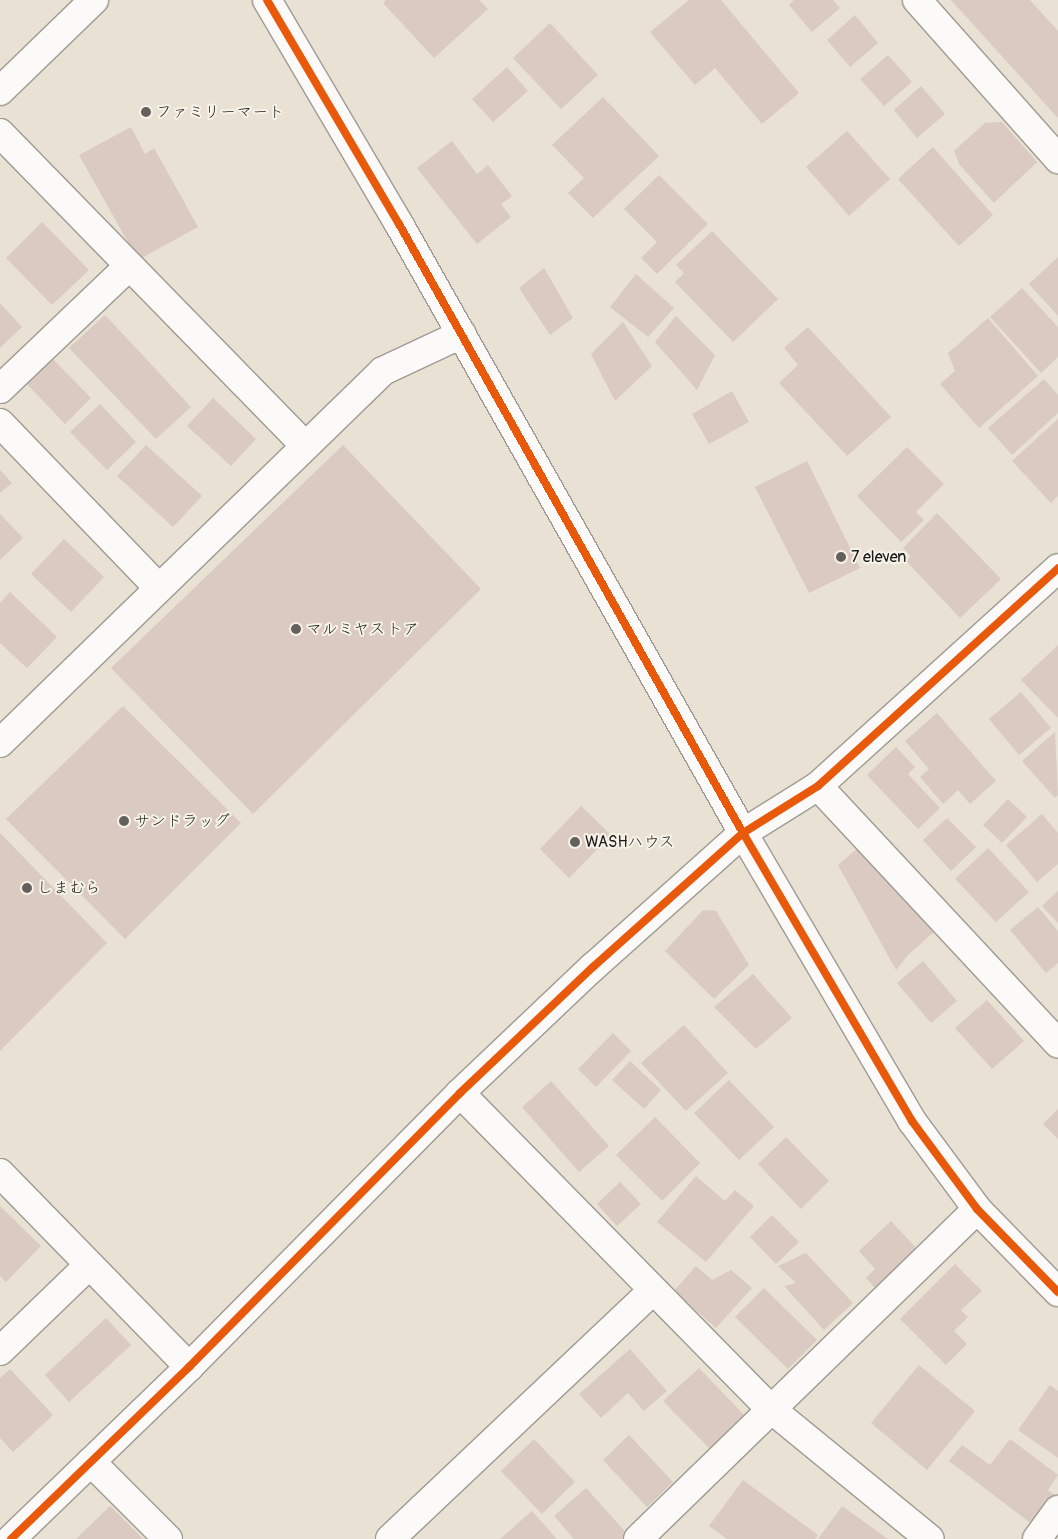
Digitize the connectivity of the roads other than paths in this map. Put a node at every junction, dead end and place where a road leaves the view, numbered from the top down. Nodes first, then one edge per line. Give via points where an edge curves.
1 (94, 0) edge
2 (267, 0) edge
3 (918, 0) edge
4 (0, 91) edge
5 (0, 133) edge
6 (1058, 159) edge
7 (129, 266) junction
8 (462, 334) junction
9 (0, 389) edge
10 (0, 423) edge
11 (305, 446) junction
12 (1058, 568) edge
13 (159, 588) junction
14 (5, 727) edge
15 (818, 786) junction
16 (743, 833) junction
17 (1056, 1036) edge
18 (460, 1093) junction
19 (0, 1173) edge
20 (977, 1209) junction
21 (89, 1265) junction
22 (653, 1290) junction
23 (1058, 1292) edge
24 (0, 1351) edge
25 (189, 1367) junction
26 (771, 1409) junction
27 (91, 1462) junction
28 (1058, 1510) edge
29 (11, 1539) edge
30 (168, 1539) edge
31 (390, 1539) edge
32 (638, 1539) edge
33 (930, 1539) edge
34 (1037, 1539) edge

1 - 4 street
2 - 8 street
3 - 6 street
5 - 7 street
7 - 9 street
7 - 11 street
8 - 11 street via 383,371
8 - 16 street
10 - 13 street
11 - 13 street
12 - 15 street
13 - 14 street
15 - 16 street
15 - 17 street
16 - 18 street via 593,967
16 - 20 street via 912,1121
18 - 22 street
18 - 25 street
19 - 21 street
20 - 23 street
20 - 26 street
21 - 24 street
21 - 25 street
22 - 26 street
22 - 31 street
25 - 27 street
26 - 32 street
26 - 33 street
27 - 29 street
27 - 30 street
28 - 34 street

